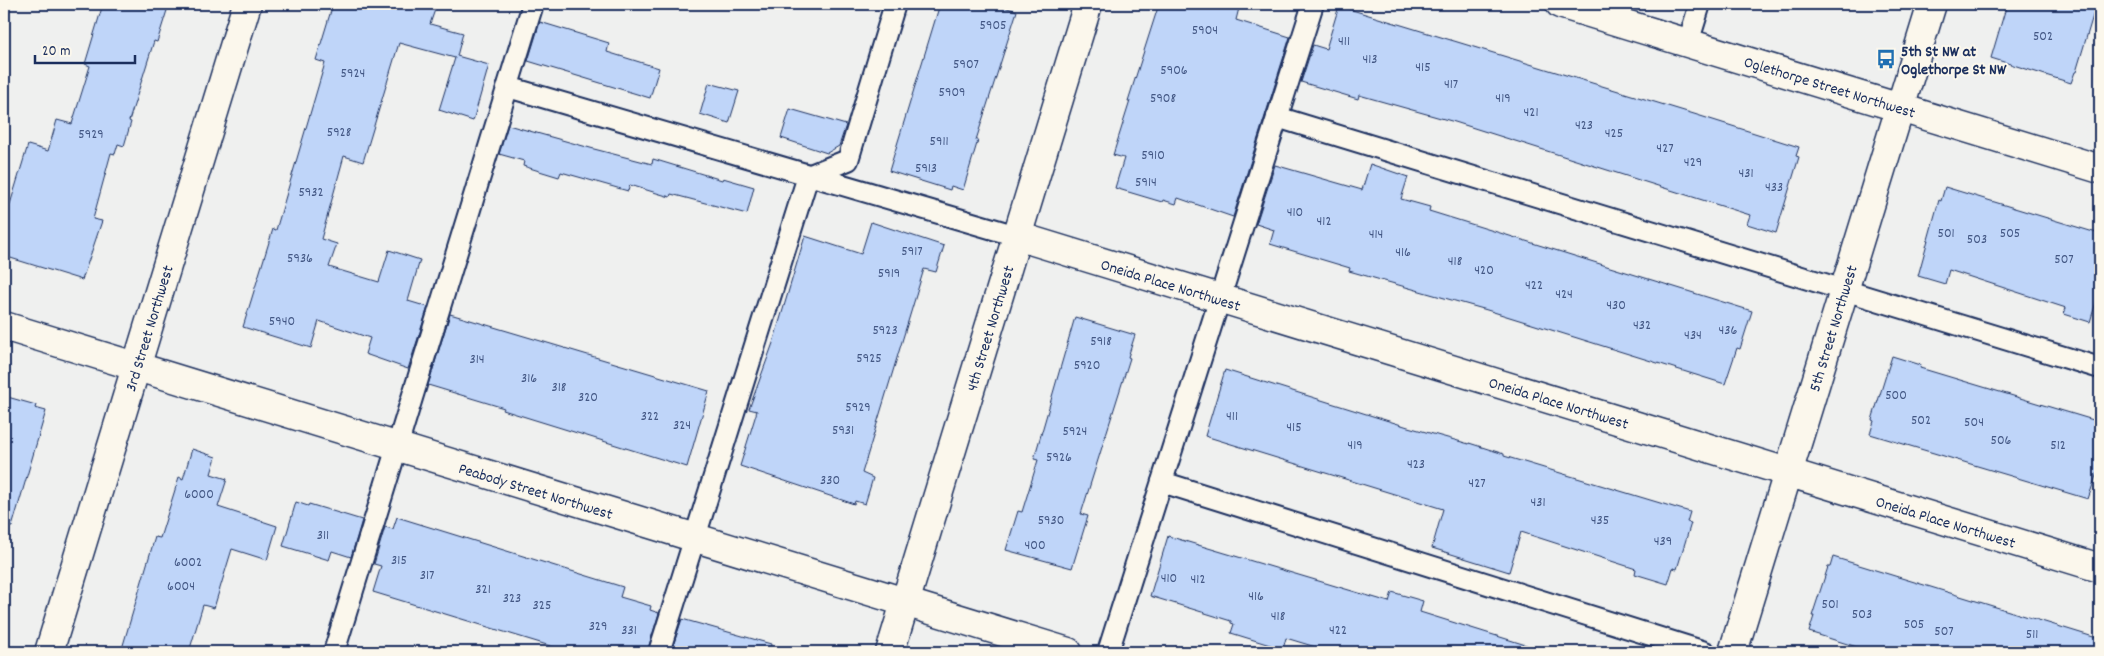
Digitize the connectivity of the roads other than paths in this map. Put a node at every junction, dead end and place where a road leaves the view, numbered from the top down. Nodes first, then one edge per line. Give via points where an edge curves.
1 (247, 4) edge
2 (534, 4) edge
3 (895, 4) edge
4 (1088, 4) edge
5 (1313, 4) edge
6 (1560, 4) edge
7 (1700, 4) edge
8 (1932, 4) edge
9 (1688, 43) junction
10 (508, 87) junction
11 (1900, 108) junction
12 (1277, 118) junction
13 (2100, 169) edge
14 (808, 176) junction
15 (1017, 236) junction
16 (1844, 290) junction
17 (1220, 298) junction
18 (4, 326) edge
19 (136, 367) junction
20 (2100, 368) edge
21 (398, 447) junction
22 (1788, 473) junction
23 (1162, 482) junction
24 (696, 539) junction
25 (2100, 568) edge
26 (906, 603) junction
27 (49, 652) edge
28 (334, 652) edge
29 (659, 652) edge
30 (890, 652) edge
31 (1068, 652) edge
32 (1108, 652) edge
33 (1705, 652) edge
34 (1733, 652) edge

1 - 19 street, 3rd Street Northwest
2 - 10 lane
3 - 14 lane via 848,160
4 - 15 street, 4th Street Northwest
5 - 12 lane
6 - 9 street, Oglethorpe Street Northwest
7 - 9 lane
8 - 11 street, 5th Street Northwest
9 - 11 street, Oglethorpe Street Northwest
10 - 14 lane
10 - 21 lane
11 - 13 street, Oglethorpe Street Northwest
11 - 16 street, 5th Street Northwest
12 - 16 lane
12 - 17 lane
14 - 15 lane
14 - 24 lane
15 - 17 street, Oneida Place Northwest
15 - 26 street, 4th Street Northwest
16 - 20 lane
16 - 22 street, 5th Street Northwest
17 - 22 street, Oneida Place Northwest
17 - 23 lane
18 - 19 street, Peabody Street Northwest
19 - 21 street, Peabody Street Northwest
19 - 27 street, 3rd Street Northwest
21 - 24 street, Peabody Street Northwest
21 - 28 lane
22 - 25 street, Oneida Place Northwest
22 - 34 street, 5th Street Northwest
23 - 32 lane
23 - 33 lane
24 - 26 street, Peabody Street Northwest
24 - 29 lane
26 - 30 street, 4th Street Northwest
26 - 31 street, Peabody Street Northwest

